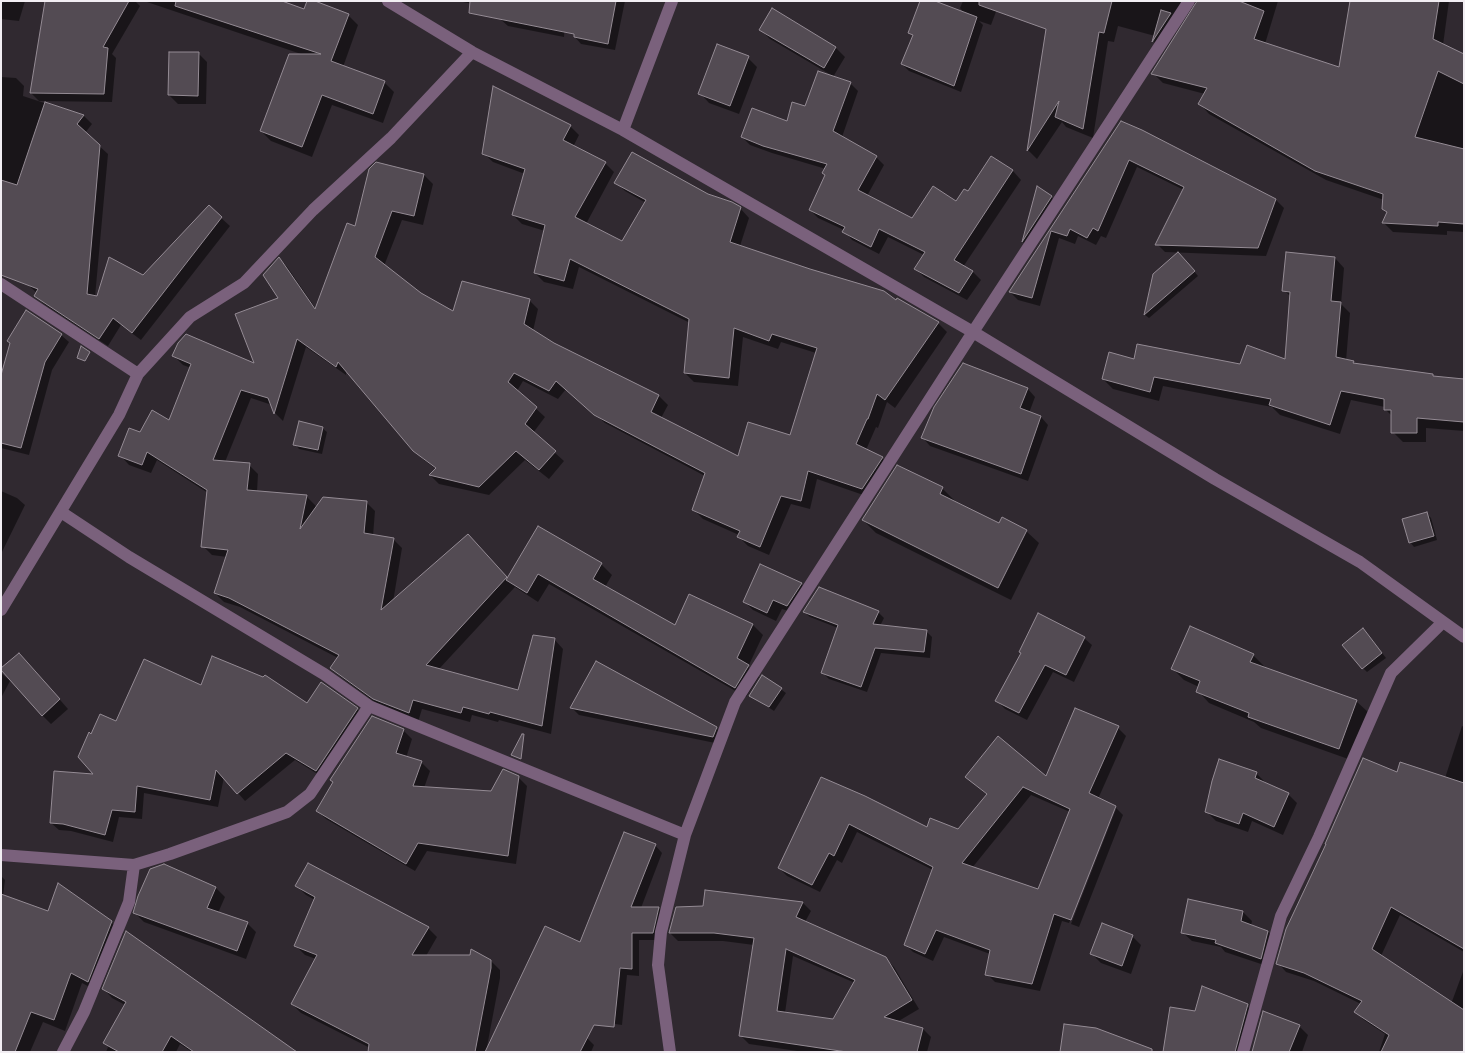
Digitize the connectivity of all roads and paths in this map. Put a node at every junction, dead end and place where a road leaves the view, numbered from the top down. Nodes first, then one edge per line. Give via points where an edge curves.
1 (388, 1) edge
2 (672, 1) edge
3 (1189, 1) edge
4 (472, 52) junction
5 (623, 130) junction
6 (1, 284) edge
7 (973, 332) junction
8 (138, 374) junction
9 (61, 512) junction
10 (1, 610) edge
11 (1443, 622) junction
12 (1464, 637) edge
13 (369, 706) junction
14 (685, 836) junction
15 (1, 855) edge
16 (134, 865) junction
17 (63, 1052) edge
18 (670, 1052) edge
19 (1243, 1052) edge

1 - 4 street
2 - 5 street
3 - 7 street
4 - 5 street
4 - 8 street via 392,138 313,210 244,283 190,317
5 - 7 street
6 - 8 street
7 - 11 street via 1215,479 1360,562
7 - 14 street via 734,702
8 - 9 street via 119,415
9 - 10 street
9 - 13 street via 129,558 324,674
11 - 12 street
11 - 19 street via 1391,673 1281,916
13 - 14 street
13 - 16 street via 310,794 286,812
14 - 18 street via 661,932 658,965
15 - 16 street
16 - 17 street via 129,902 84,1012

